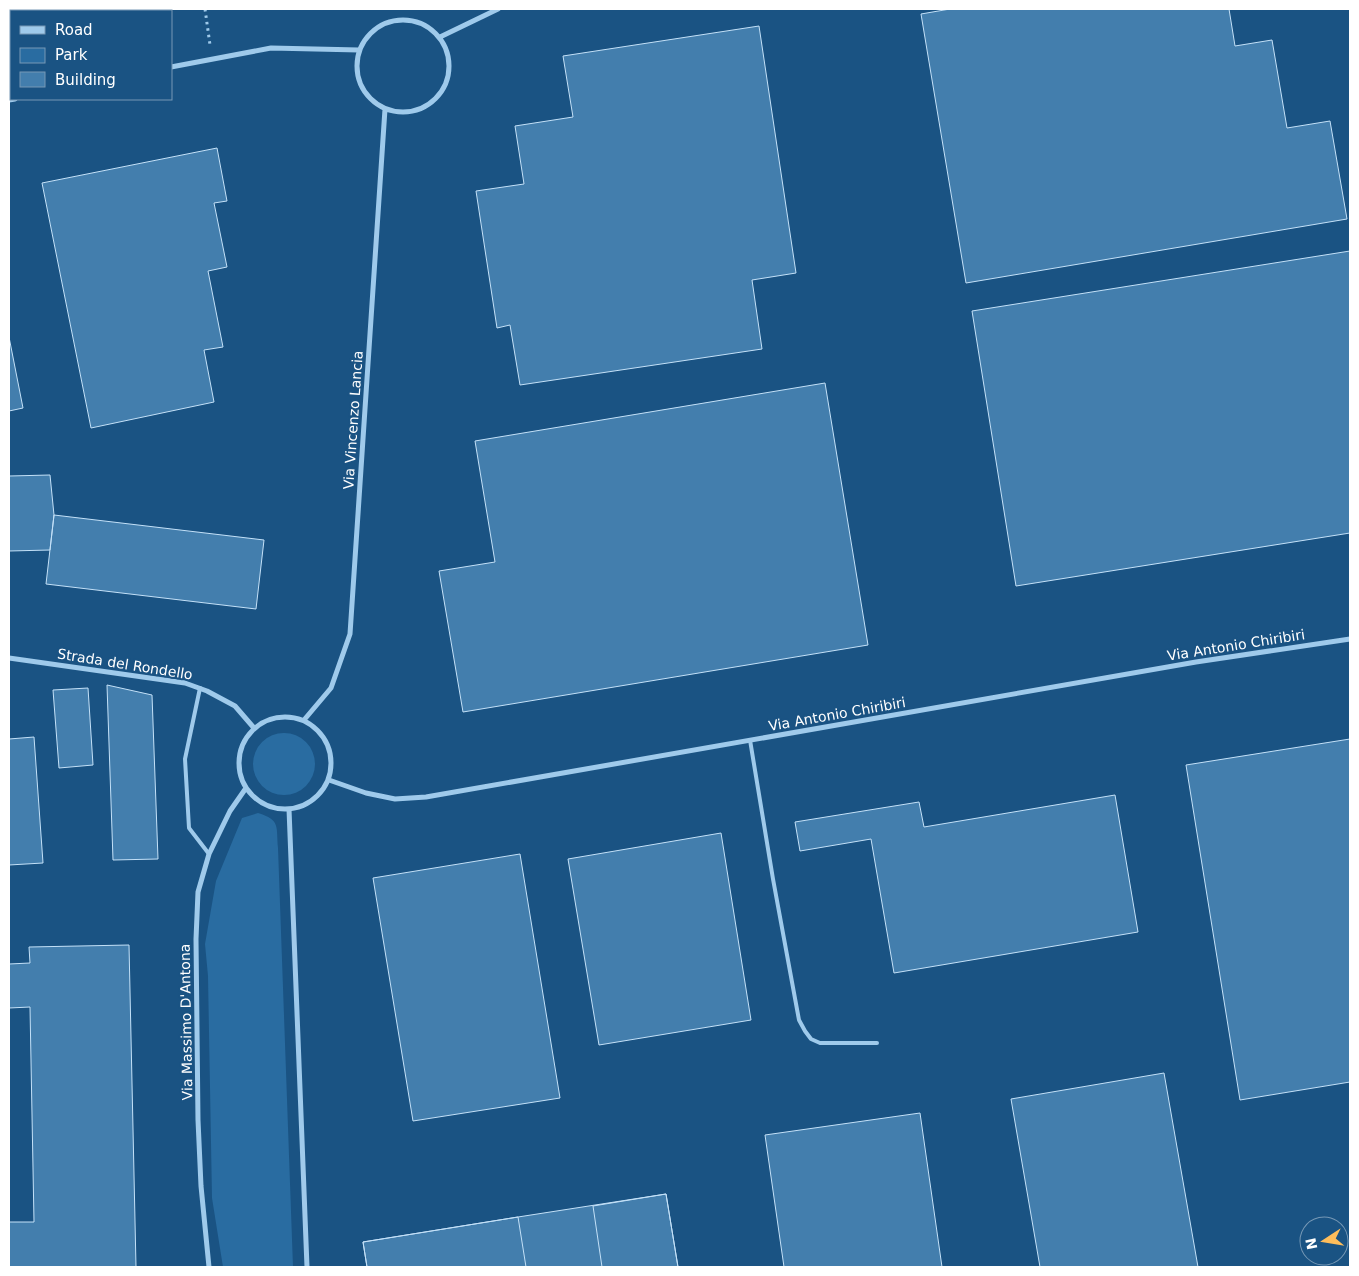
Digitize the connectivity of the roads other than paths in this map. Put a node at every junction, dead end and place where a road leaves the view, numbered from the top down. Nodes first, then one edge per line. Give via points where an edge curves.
1 (498, 9) edge
2 (440, 37) junction
3 (359, 50) junction
4 (172, 67) edge
5 (386, 109) junction
6 (1350, 639) edge
7 (9, 658) edge
8 (200, 688) junction
9 (304, 720) junction
10 (254, 728) junction
11 (750, 740) junction
12 (329, 780) junction
13 (246, 788) junction
14 (289, 809) junction
15 (209, 854) junction
16 (878, 1043) dead end
17 (209, 1267) edge
18 (307, 1267) edge

1 - 2 street
2 - 3 street via 417,21 389,21 376,28
2 - 5 street via 450,66 448,80 440,94 430,105 416,111
3 - 4 street via 270,48
3 - 5 street via 358,78 364,91
5 - 9 street, Via Vincenzo Lancia via 350,634 331,688
6 - 11 street, Via Antonio Chiribiri via 1196,662
7 - 8 street, Strada del Rondello via 185,683
8 - 10 street, Strada del Rondello via 236,706
8 - 15 lane via 185,759 189,828
9 - 10 street via 278,716
9 - 12 street via 325,738 331,752
10 - 13 street via 246,738 239,763
11 - 12 street, Via Antonio Chiribiri via 426,797 395,798 366,793
11 - 16 lane via 799,1020 811,1039 820,1043
12 - 14 street via 313,800 302,807
13 - 14 street via 264,804 276,809
13 - 15 street, Via Massimo D'Antona via 230,811
14 - 18 street
15 - 17 street, Via Massimo D'Antona via 198,892 196,939 198,1120

